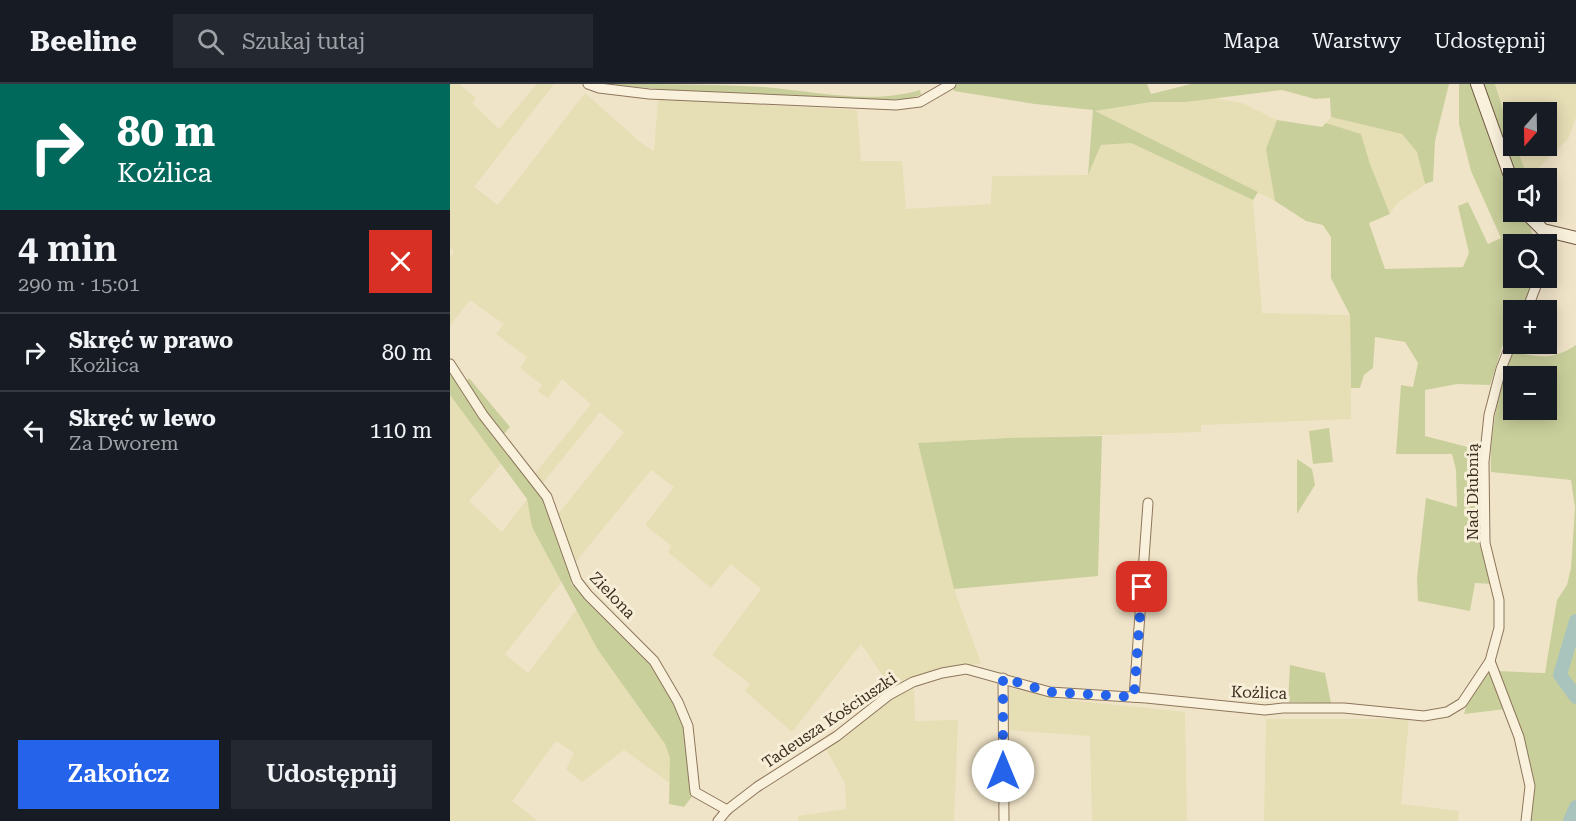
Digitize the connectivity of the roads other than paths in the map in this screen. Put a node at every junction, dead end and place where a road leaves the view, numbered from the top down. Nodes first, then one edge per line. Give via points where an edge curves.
1 (588, 84) edge
2 (951, 84) edge
3 (1477, 84) edge
4 (1507, 168) edge
5 (1535, 222) edge
6 (1543, 230) junction
7 (1543, 234) edge
8 (1576, 238) edge
9 (1507, 354) edge
10 (450, 364) edge
11 (1148, 503) dead end
12 (1490, 661) junction
13 (1003, 678) junction
14 (1134, 697) junction
15 (727, 810) junction
16 (718, 821) edge
17 (1004, 821) edge
18 (1526, 821) edge

1 - 2 street via 649,94 896,105 920,102
3 - 4 street
5 - 6 street
6 - 7 street
6 - 8 street
9 - 12 street, Nad Dłubnią via 1489,415 1484,462 1485,543 1499,600 1499,628
10 - 15 street, Zielona via 483,415 547,497 577,581 654,661 678,702 688,726 695,792
11 - 14 street
12 - 14 street, Koźlica via 1462,703 1447,712 1424,716 1344,708 1265,710
12 - 18 street via 1519,737 1528,773
13 - 14 street, Koźlica via 1050,692
13 - 15 street, Tadeusza Kościuszki via 966,669 913,682
13 - 17 street
15 - 16 street, Tadeusza Kościuszki

